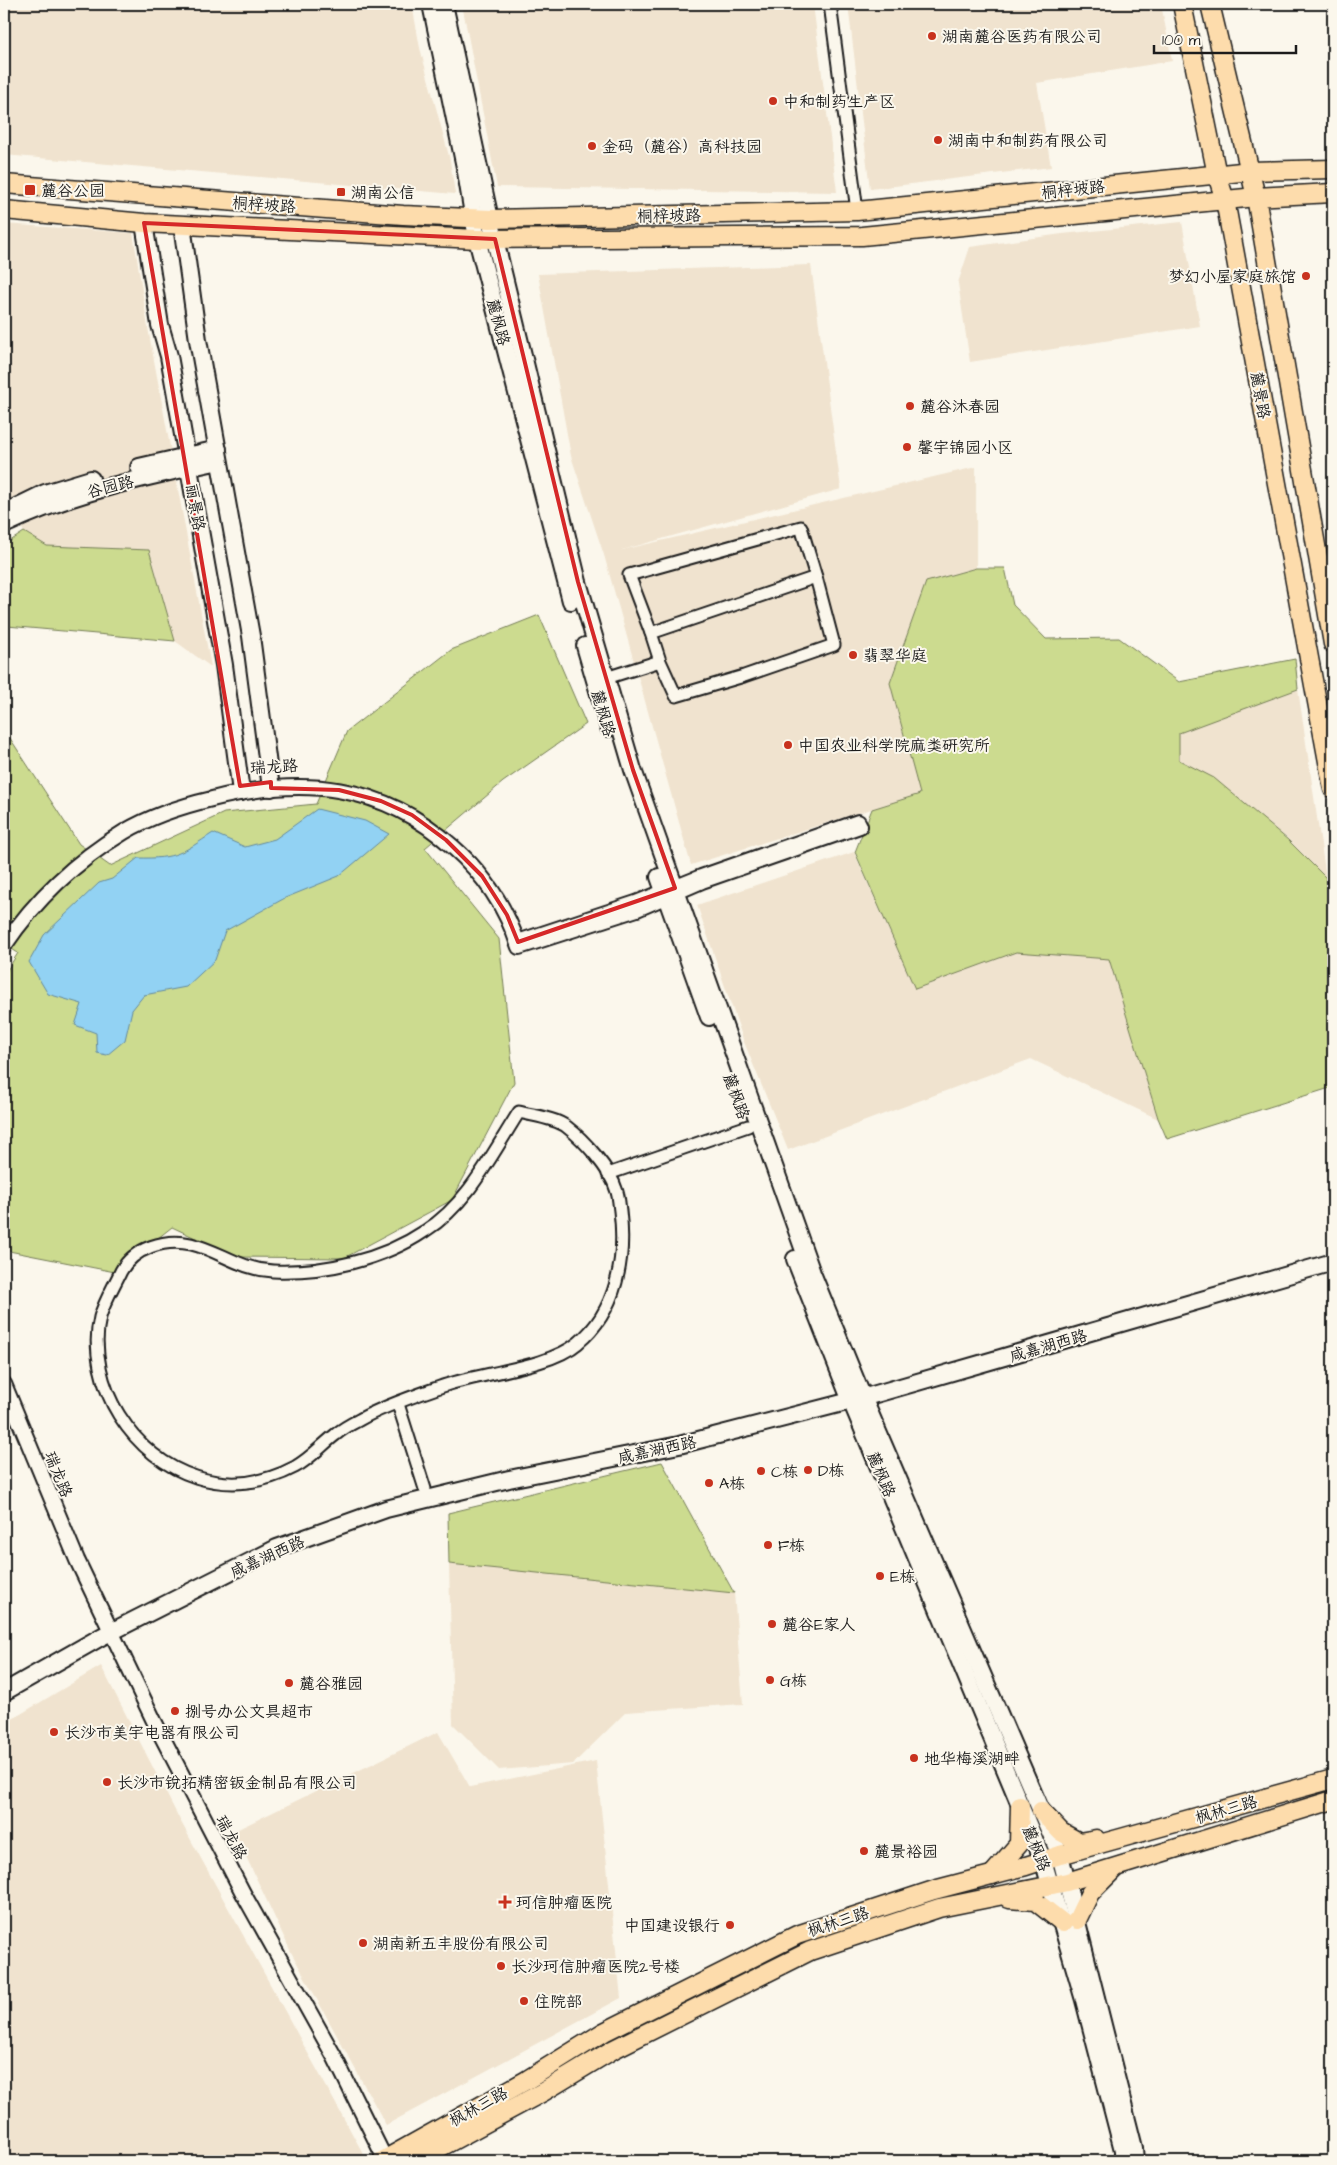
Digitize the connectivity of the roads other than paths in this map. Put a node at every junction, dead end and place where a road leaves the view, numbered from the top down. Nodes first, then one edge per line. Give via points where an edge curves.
1 (431, 4) edge
2 (444, 4) edge
3 (830, 4) edge
4 (1182, 4) edge
5 (1210, 4) edge
6 (1333, 169) edge
7 (1250, 171) junction
8 (1217, 175) junction
9 (4, 184) edge
10 (1333, 193) edge
11 (1256, 197) junction
12 (1225, 200) junction
13 (4, 210) edge
14 (857, 211) junction
15 (482, 218) junction
16 (144, 223) junction
17 (182, 226) junction
18 (477, 239) junction
19 (495, 239) junction
20 (219, 455) junction
21 (188, 462) junction
22 (4, 513) edge
23 (4, 525) edge
24 (816, 577) junction
25 (651, 632) junction
26 (1333, 644) edge
27 (660, 661) junction
28 (606, 678) junction
29 (271, 785) junction
30 (1333, 788) edge
31 (241, 789) junction
32 (670, 893) junction
33 (4, 935) edge
34 (4, 946) edge
35 (748, 1126) junction
36 (608, 1174) junction
37 (1333, 1251) edge
38 (1333, 1262) edge
39 (4, 1384) edge
40 (855, 1395) junction
41 (4, 1402) edge
42 (398, 1404) junction
43 (425, 1489) junction
44 (105, 1629) junction
45 (4, 1680) edge
46 (4, 1692) edge
47 (1333, 1779) edge
48 (1333, 1800) edge
49 (1020, 1806) junction
50 (1041, 1811) junction
51 (1139, 1833) junction
52 (1060, 1855) junction
53 (1043, 1860) junction
54 (1118, 1865) junction
55 (992, 1875) junction
56 (1059, 1883) junction
57 (988, 1898) junction
58 (1070, 1922) junction
59 (383, 2161) edge
60 (416, 2161) edge
61 (1123, 2161) edge
62 (1135, 2161) edge

1 - 15 main road, 麓枫路
2 - 15 main road
3 - 14 street
4 - 8 main road, 麓景路
5 - 7 main road, 麓景路
6 - 7 main road, 桐梓坡路
7 - 8 main road, 桐梓坡路
7 - 11 main road, 麓景路
8 - 12 main road, 麓景路
8 - 14 main road, 桐梓坡路
9 - 15 main road, 桐梓坡路 via 403,215
10 - 11 main road, 桐梓坡路
11 - 12 main road, 桐梓坡路
11 - 26 main road, 麓景路
12 - 19 main road, 桐梓坡路 via 862,236
12 - 30 main road, 麓景路
13 - 16 main road, 桐梓坡路
14 - 15 main road, 桐梓坡路
15 - 18 main road, 麓枫路
15 - 19 main road
16 - 17 main road, 桐梓坡路
16 - 21 main road, 丽景路 via 160,324
17 - 18 main road, 桐梓坡路
17 - 20 main road, 丽景路
18 - 19 main road, 桐梓坡路
18 - 32 main road, 麓枫路 via 567,585 622,774
19 - 28 main road via 578,582
20 - 21 main road, 谷园路
20 - 29 main road, 丽景路 via 251,636
21 - 22 main road, 谷园路 via 70,485 44,493
21 - 23 main road, 谷园路 via 82,493
21 - 31 main road, 丽景路 via 224,665
24 - 25 street
24 - 25 street via 801,527 629,575
24 - 27 street via 834,644 676,696
25 - 27 street
27 - 28 street
28 - 32 main road
29 - 31 street, 瑞龙路
29 - 32 street, 瑞龙路 via 352,792 412,816 446,840 482,876 521,943
31 - 33 street, 瑞龙路 via 192,797 155,810 97,842 42,889
31 - 34 street, 瑞龙路 via 158,816 101,847 47,892
32 - 32 street via 702,881 860,826 858,822 701,876
32 - 35 main road, 麓枫路
32 - 40 main road
35 - 36 street
35 - 40 main road, 麓枫路 via 802,1277
36 - 42 street via 616,1189 622,1226 621,1265 611,1298 595,1328 575,1346 541,1361 442,1386
36 - 42 street via 564,1124 519,1112 459,1201 442,1220 402,1245 345,1264 304,1271 275,1271 254,1269 190,1243 165,1243 142,1250 124,1266 100,1318 98,1356 116,1409 131,1433 156,1457 186,1474 219,1482 248,1483 272,1476 297,1466 337,1433 365,1416
37 - 40 main road, 咸嘉湖西路
38 - 40 main road, 咸嘉湖西路
39 - 44 street, 瑞龙路
40 - 43 main road, 咸嘉湖西路 via 677,1435 507,1468
40 - 44 main road, 咸嘉湖西路 via 679,1445 509,1479 386,1509 277,1548
40 - 49 main road, 麓枫路
40 - 50 main road
41 - 44 street, 瑞龙路 via 70,1563
42 - 43 street
43 - 44 main road, 咸嘉湖西路 via 383,1499 273,1538
44 - 45 main road, 咸嘉湖西路
44 - 46 main road, 咸嘉湖西路
44 - 59 street, 瑞龙路 via 204,1821 334,2056
47 - 51 main road, 枫林三路
48 - 54 main road, 枫林三路
49 - 53 main road, 麓枫路
49 - 55 main road via 1019,1844
50 - 51 main road via 1061,1832 1079,1842
50 - 52 main road
51 - 52 main road, 枫林三路
52 - 53 main road, 枫林三路
52 - 56 main road
53 - 55 main road, 枫林三路
53 - 56 main road, 麓枫路
54 - 56 main road, 枫林三路
54 - 58 main road via 1090,1893
55 - 59 main road, 枫林三路 via 934,1890 797,1935 604,2032 527,2080
56 - 57 main road, 枫林三路
56 - 58 main road, 麓枫路
57 - 58 main road via 1035,1901
57 - 60 main road, 枫林三路 via 939,1908 810,1951 614,2049 544,2092
58 - 61 main road, 麓枫路
58 - 62 main road, 麓枫路

